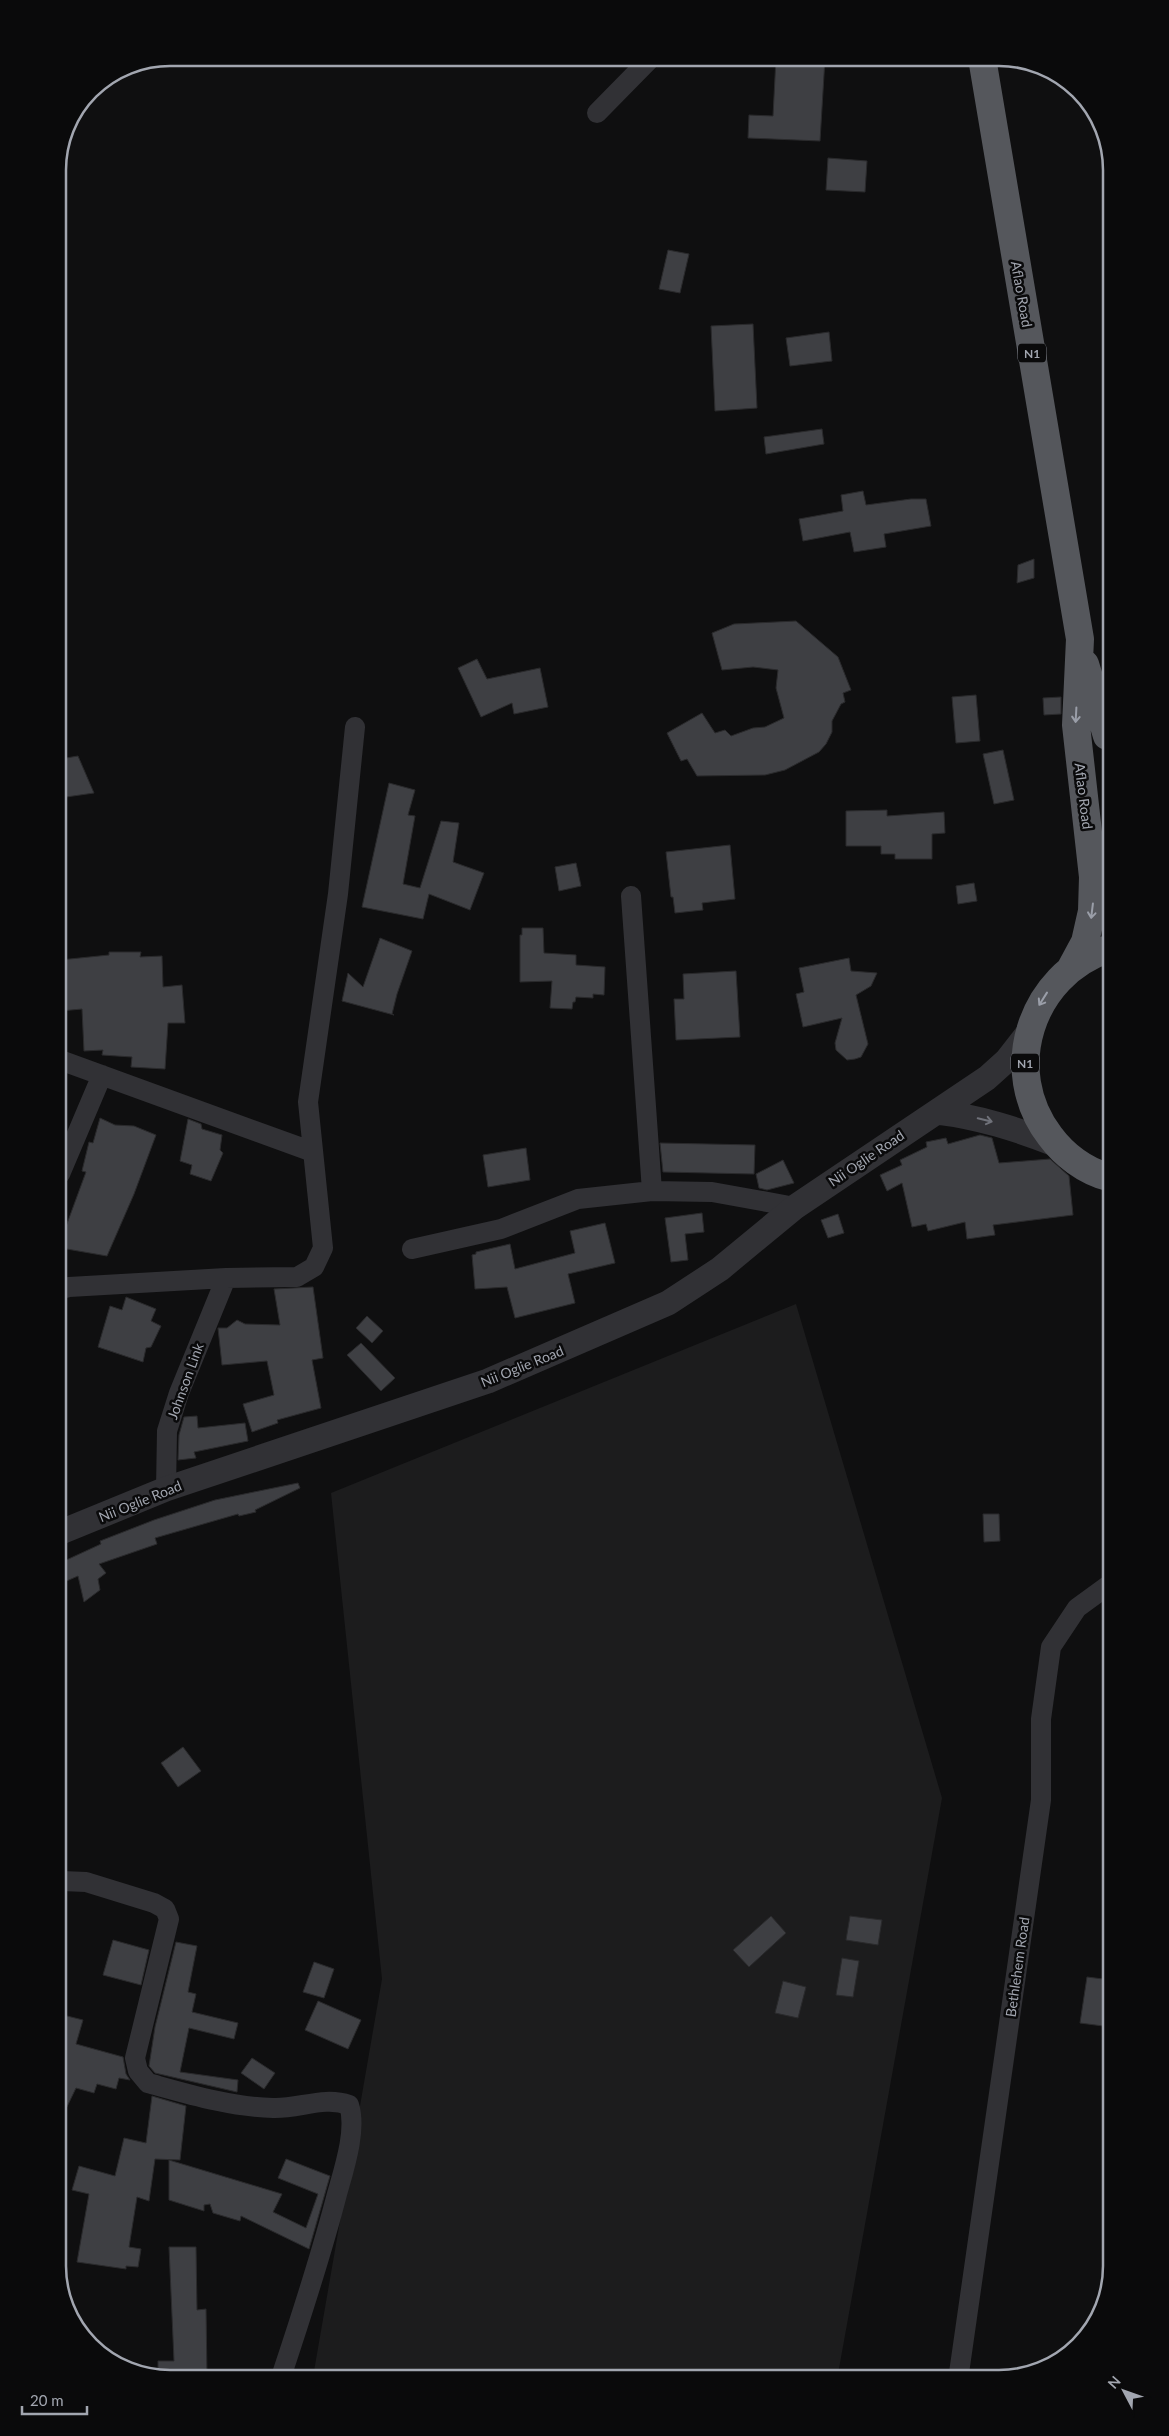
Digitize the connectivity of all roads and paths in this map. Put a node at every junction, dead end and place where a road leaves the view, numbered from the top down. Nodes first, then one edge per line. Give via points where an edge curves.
1 (642, 66) edge
2 (983, 66) edge
3 (597, 113) dead end
4 (1080, 649) junction
5 (1103, 723) edge
6 (355, 727) dead end
7 (631, 896) dead end
8 (1103, 952) edge
9 (1071, 968) junction
10 (1028, 1033) junction
11 (66, 1062) edge
12 (102, 1075) junction
13 (937, 1112) junction
14 (1056, 1144) junction
15 (313, 1152) junction
16 (66, 1160) edge
17 (1103, 1175) edge
18 (652, 1191) junction
19 (796, 1207) junction
20 (412, 1249) dead end
21 (226, 1278) junction
22 (66, 1288) edge
23 (166, 1489) junction
24 (66, 1530) edge
25 (1103, 1589) edge
26 (66, 1881) edge
27 (284, 2370) edge
28 (958, 2370) edge

1 - 3 street
2 - 4 highway, Aflao Road / N1
4 - 5 highway, Aflao Road / N1
4 -> 9 highway, Aflao Road / N1 via 1076,725 1093,877 1092,912 1085,942
6 - 15 street via 338,894 308,1102
7 - 18 street
8 - 9 highway, N1
9 -> 10 highway, N1 via 1044,997
10 - 13 street, Nii Oglie Road via 1007,1060 987,1078
10 - 14 highway, N1 via 1025,1072 1028,1092 1034,1111
11 - 12 street
12 - 15 street
12 - 16 street
13 -> 14 street via 1003,1125
13 - 19 street, Nii Oglie Road
14 - 17 highway, N1 via 1070,1157
15 - 21 street via 323,1248 314,1267 297,1277
18 - 19 street via 712,1192
18 - 20 street via 578,1199 501,1229
19 - 23 street, Nii Oglie Road via 720,1269 668,1303 488,1381
21 - 22 street
21 - 23 street, Johnson Link via 179,1392 167,1431
23 - 24 street, Nii Oglie Road
25 - 28 street, Bethlehem Road via 1077,1608 1051,1647 1041,1719 1041,1800
26 - 27 street via 86,1882 165,1909 169,1919 135,2058 138,2071 148,2083 255,2107 276,2108 336,2100 349,2105 353,2117 344,2166 320,2262

